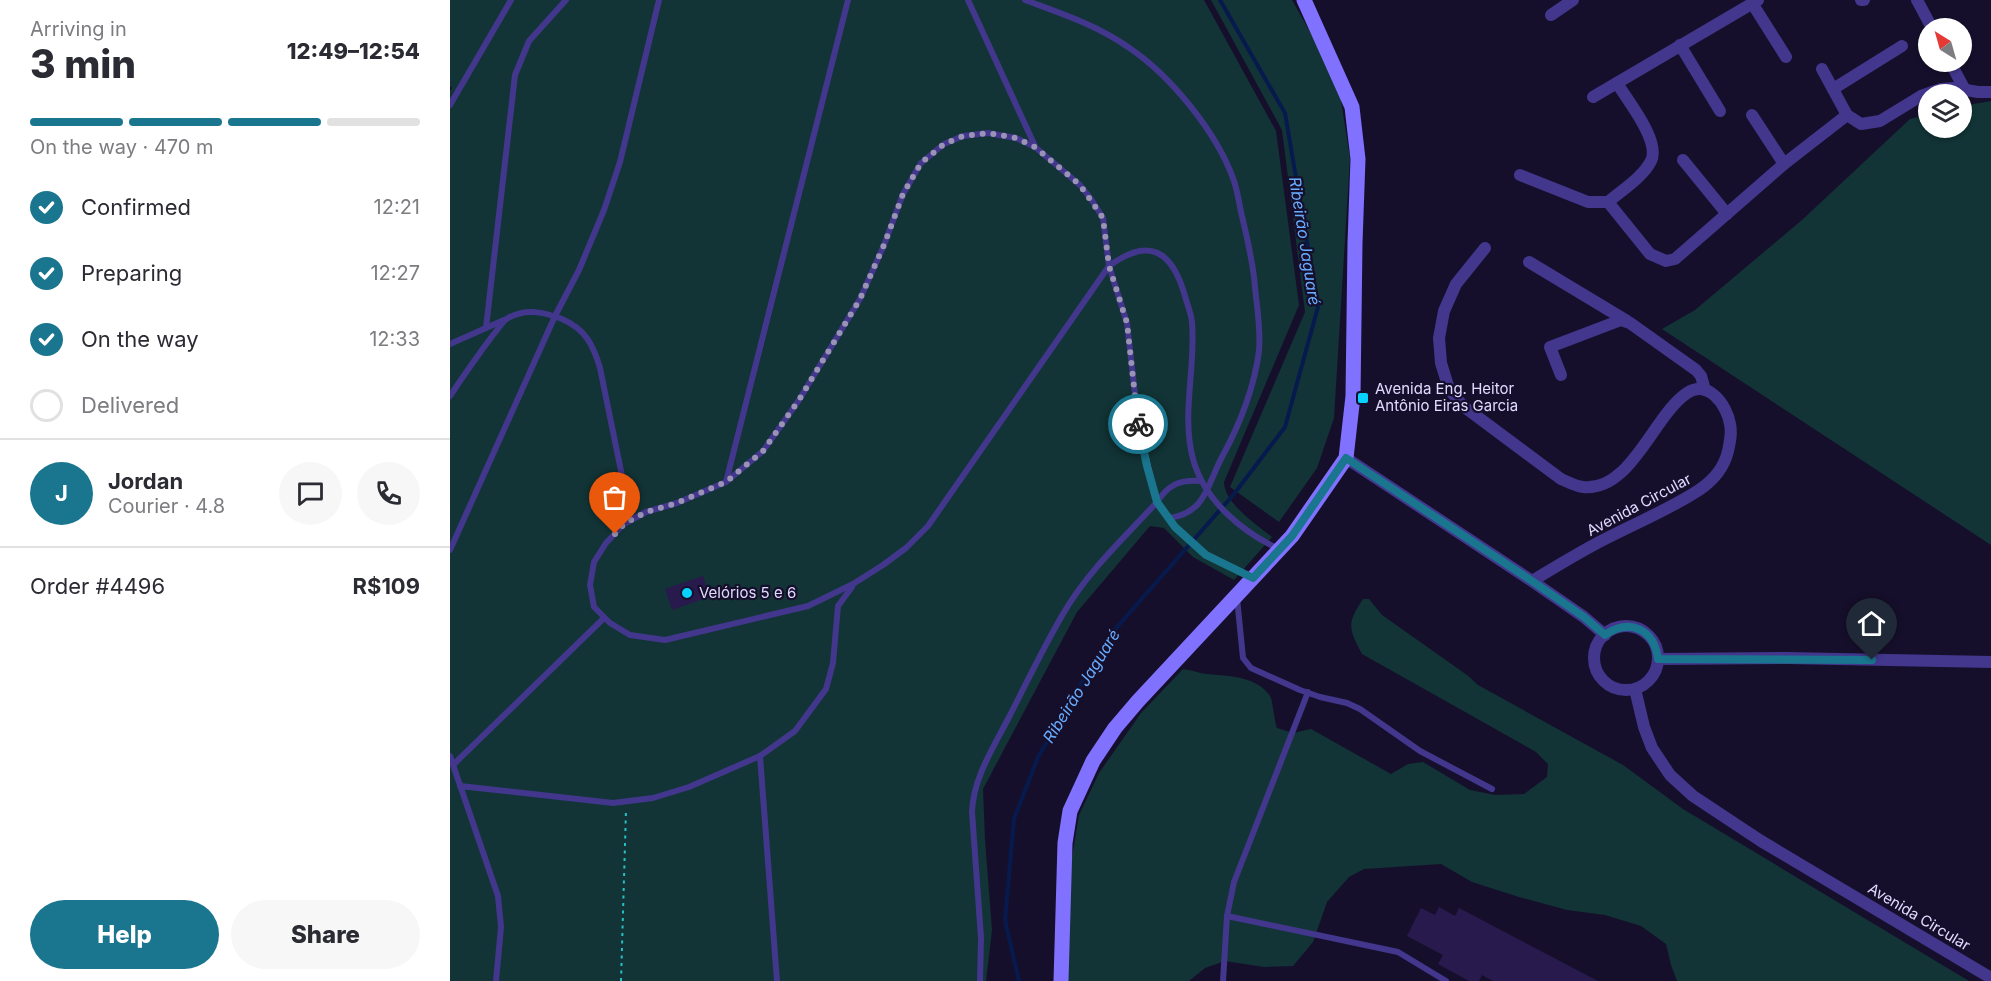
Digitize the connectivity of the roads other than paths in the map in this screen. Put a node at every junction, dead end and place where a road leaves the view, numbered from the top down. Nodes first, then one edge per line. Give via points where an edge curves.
1 (511, 0) edge
2 (566, 0) edge
3 (659, 0) edge
4 (848, 0) edge
5 (968, 0) edge
6 (1025, 0) edge
7 (1304, 0) edge
8 (1573, 0) edge
9 (1917, 0) edge
10 (1755, 2) edge
11 (1551, 15) dead end
12 (1927, 18) edge
13 (1680, 45) junction
14 (1902, 46) dead end
15 (1786, 57) dead end
16 (1822, 69) dead end
17 (1617, 83) junction
18 (1833, 89) junction
19 (1972, 91) edge
20 (1991, 92) edge
21 (1593, 97) dead end
22 (1918, 98) edge
23 (450, 105) edge
24 (1720, 111) dead end
25 (1752, 115) dead end
26 (1846, 115) junction
27 (1035, 147) junction
28 (1683, 160) dead end
29 (1784, 164) junction
30 (1520, 175) dead end
31 (1608, 202) junction
32 (1727, 214) junction
33 (1485, 248) dead end
34 (1529, 262) dead end
35 (1109, 266) junction
36 (555, 316) junction
37 (506, 319) junction
38 (1627, 321) junction
39 (486, 328) junction
40 (450, 344) edge
41 (1561, 375) dead end
42 (1705, 390) junction
43 (450, 396) edge
44 (1346, 458) junction
45 (1202, 481) junction
46 (726, 482) junction
47 (1207, 491) junction
48 (1157, 502) junction
49 (1169, 518) junction
50 (631, 520) junction
51 (450, 549) edge
52 (1280, 549) junction
53 (1253, 578) junction
54 (1532, 581) junction
55 (853, 584) junction
56 (1237, 594) junction
57 (604, 618) junction
58 (1605, 635) junction
59 (1658, 659) junction
60 (1991, 662) edge
61 (1635, 689) junction
62 (1308, 692) junction
63 (450, 756) edge
64 (760, 756) junction
65 (453, 765) junction
66 (460, 786) junction
67 (1492, 789) dead end
68 (1227, 916) junction
69 (1991, 978) edge
70 (496, 981) edge
71 (777, 981) edge
72 (980, 981) edge
73 (1061, 981) edge
74 (1223, 981) edge
75 (1446, 981) edge

1 - 23 lane
2 - 39 lane via 529,41 515,75
3 - 36 lane via 620,162 583,260
4 - 46 lane
5 - 27 lane
6 - 47 lane via 1080,21 1129,47 1175,87 1210,133 1233,180 1253,261 1259,348 1245,407
7 - 44 main road via 1352,107 1358,159 1353,396
8 - 11 street
9 - 12 street
10 - 13 street
10 - 15 street
13 - 17 street
13 - 24 street
14 - 18 street
16 - 18 street
17 - 21 street
17 - 31 street via 1654,149 1641,174
18 - 26 street
19 - 20 street
22 - 26 street via 1880,122 1861,124
25 - 29 street
26 - 29 street
27 - 35 lane via 1080,185 1103,218
27 - 46 lane via 1016,138 988,133 963,136 944,144 921,163 903,194 860,299 799,400 763,451
28 - 32 street
29 - 32 street
30 - 31 street via 1588,202
31 - 32 street via 1650,254 1666,261 1675,259
33 - 42 street via 1456,284 1444,311 1439,338 1449,389 1463,406 1561,479 1591,487 1613,479 1679,400 1690,391
34 - 38 street, Avenida Circular
35 - 45 lane via 1134,252 1158,252 1180,279 1191,320 1193,352 1188,425 1193,458
35 - 48 lane via 1127,323 1139,430
35 - 55 lane via 928,526 906,548
36 - 37 lane via 525,312
36 - 50 lane via 583,332 595,352
36 - 51 lane
37 - 39 lane
37 - 43 lane
38 - 41 street via 1550,347
38 - 42 street, Avenida Circular via 1696,370
39 - 40 lane
42 - 54 street, Avenida Circular via 1725,407 1731,424 1726,459 1713,480 1680,502 1605,538
44 - 52 main road
44 - 54 street
45 - 47 lane
45 - 48 lane via 1175,483
46 - 50 lane
47 - 49 lane via 1192,510
47 - 52 lane via 1239,524
48 - 49 lane
48 - 72 lane via 1090,575 1063,613 975,790 972,812 981,938
49 - 53 lane via 1206,555
50 - 57 lane via 606,543 594,562 590,585 594,607
52 - 53 main road
53 - 56 main road
54 - 58 street
55 - 57 lane via 808,606 665,640 630,635
55 - 64 lane via 838,606 833,663 826,689 795,731
56 - 62 lane via 1245,662
56 - 73 main road via 1116,728 1093,761 1074,801 1065,843
57 - 65 lane
58 - 59 street via 1624,626 1635,627 1652,639
58 - 61 street via 1595,653 1599,674 1615,688
59 - 60 street
59 - 61 street via 1651,678
61 - 69 street, Avenida Circular via 1652,748 1670,775 1693,795
62 - 67 lane via 1360,709 1420,751
62 - 68 lane via 1234,882
63 - 65 lane
64 - 66 lane via 689,787 653,798 613,803
64 - 71 lane
65 - 66 lane
66 - 70 lane via 498,896 501,927
68 - 74 lane
68 - 75 lane via 1398,952

